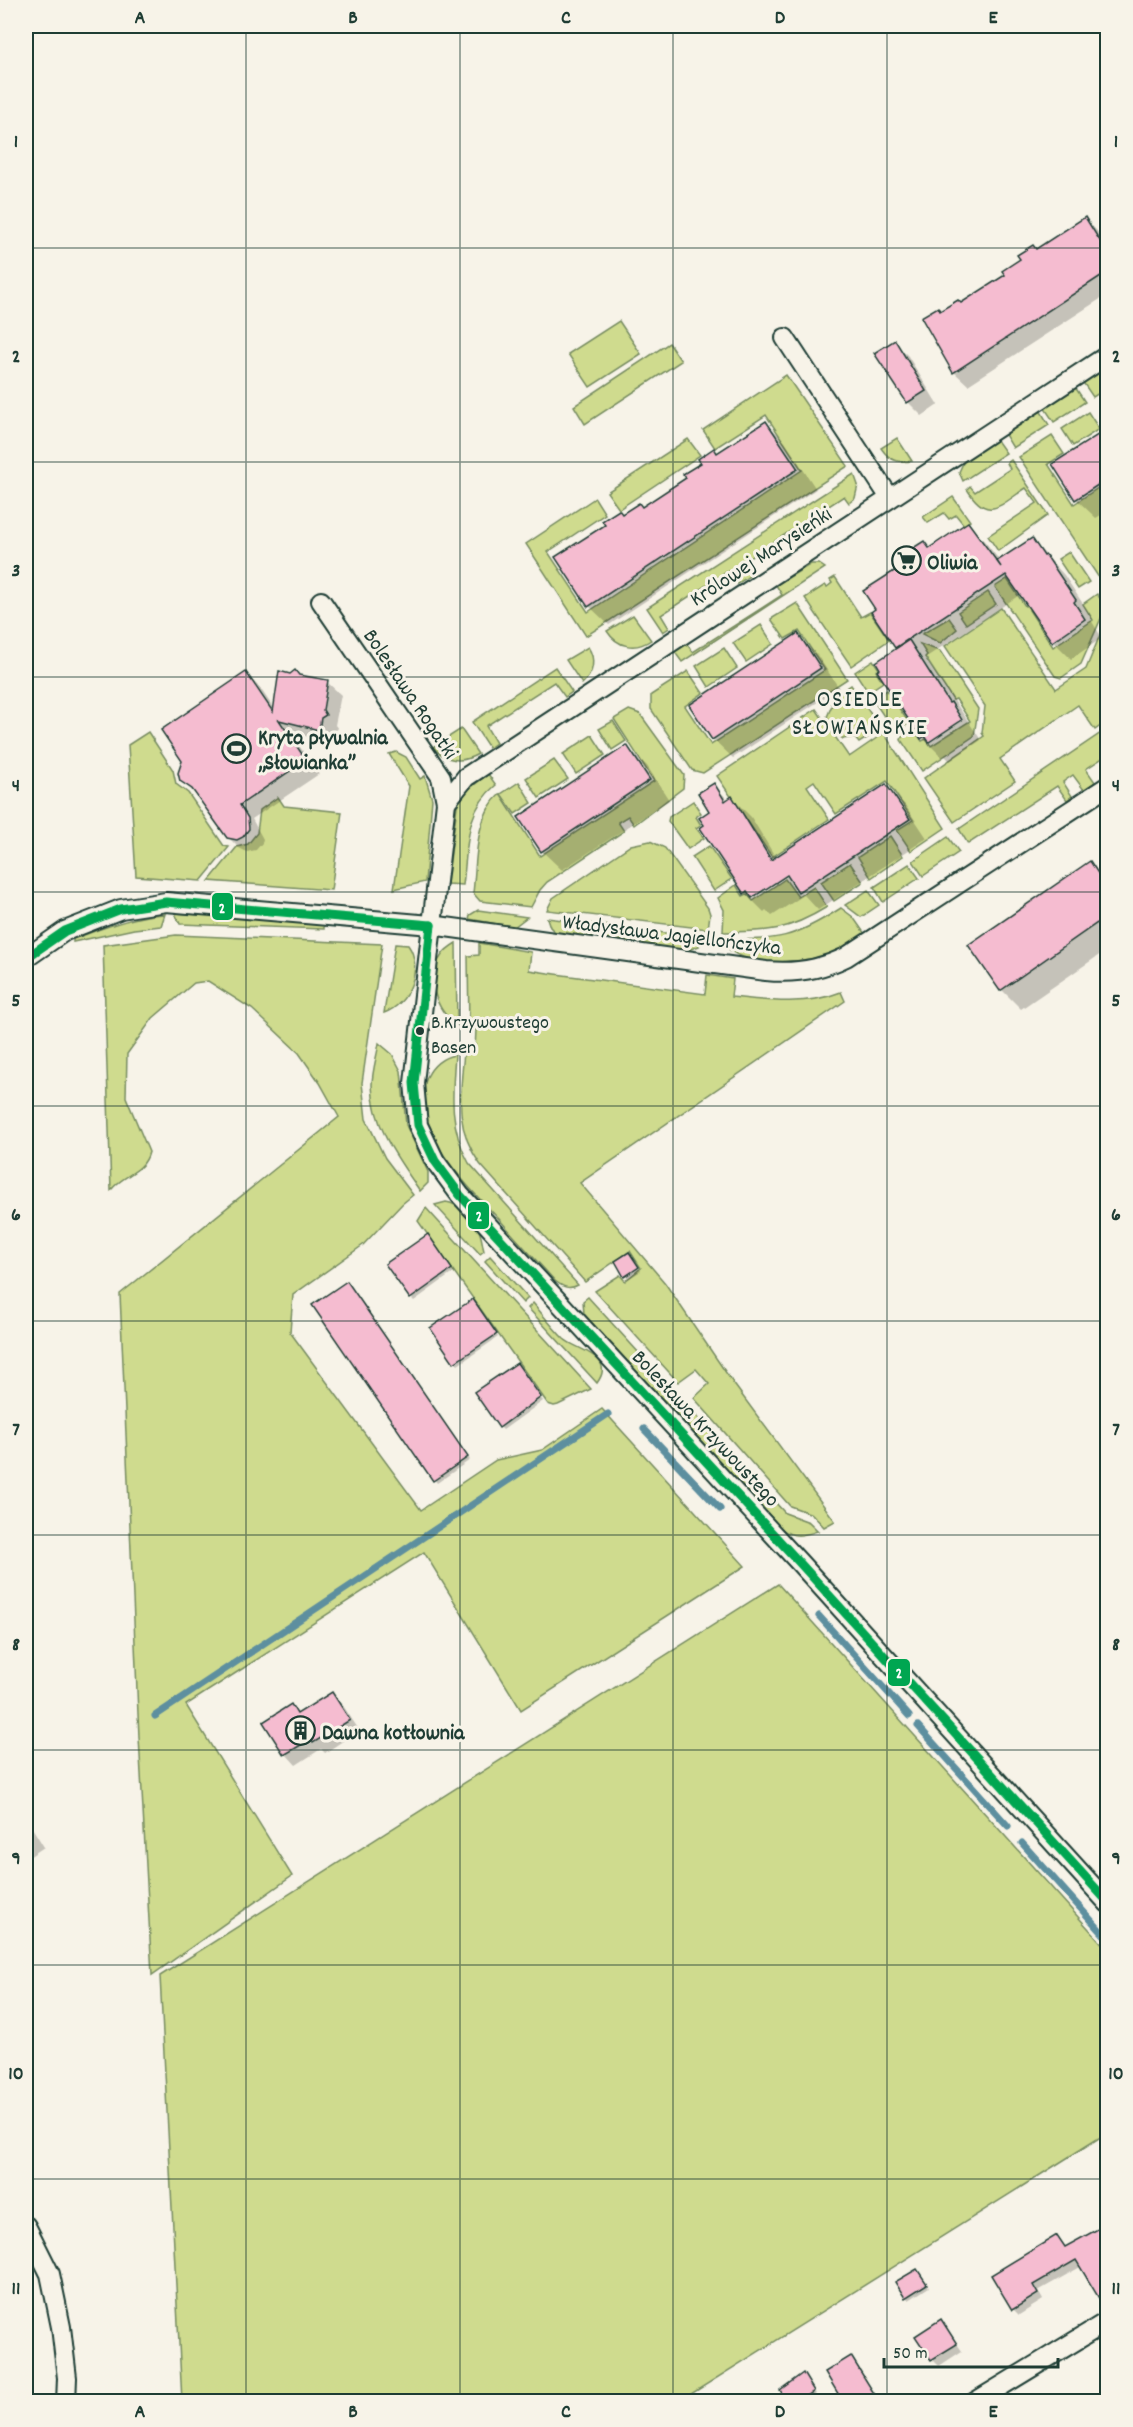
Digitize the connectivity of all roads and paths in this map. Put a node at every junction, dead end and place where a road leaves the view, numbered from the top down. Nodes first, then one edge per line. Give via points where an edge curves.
1 (785, 338) dead end
2 (1107, 355) edge
3 (890, 498) junction
4 (321, 601) dead end
5 (1107, 786) edge
6 (446, 802) junction
7 (431, 925) junction
8 (26, 958) edge
9 (1107, 1903) edge
10 (26, 2226) edge
11 (1107, 2321) edge
12 (66, 2402) edge
13 (975, 2402) edge

1 - 3 street
2 - 3 street, Królowej Marysieńki
3 - 6 street, Królowej Marysieńki via 465,777
4 - 6 street, Bolesława Rogatki via 441,777
5 - 7 street, Władysława Jagiellończyka via 846,957 811,970 766,971
6 - 7 street, Bolesława Rogatki
7 - 8 street, Władysława Jagiellończyka via 166,902 122,909 65,931
7 - 9 street, Bolesława Krzywoustego via 414,1083 418,1125 435,1161 460,1195
10 - 12 street via 50,2274 61,2327
11 - 13 street

